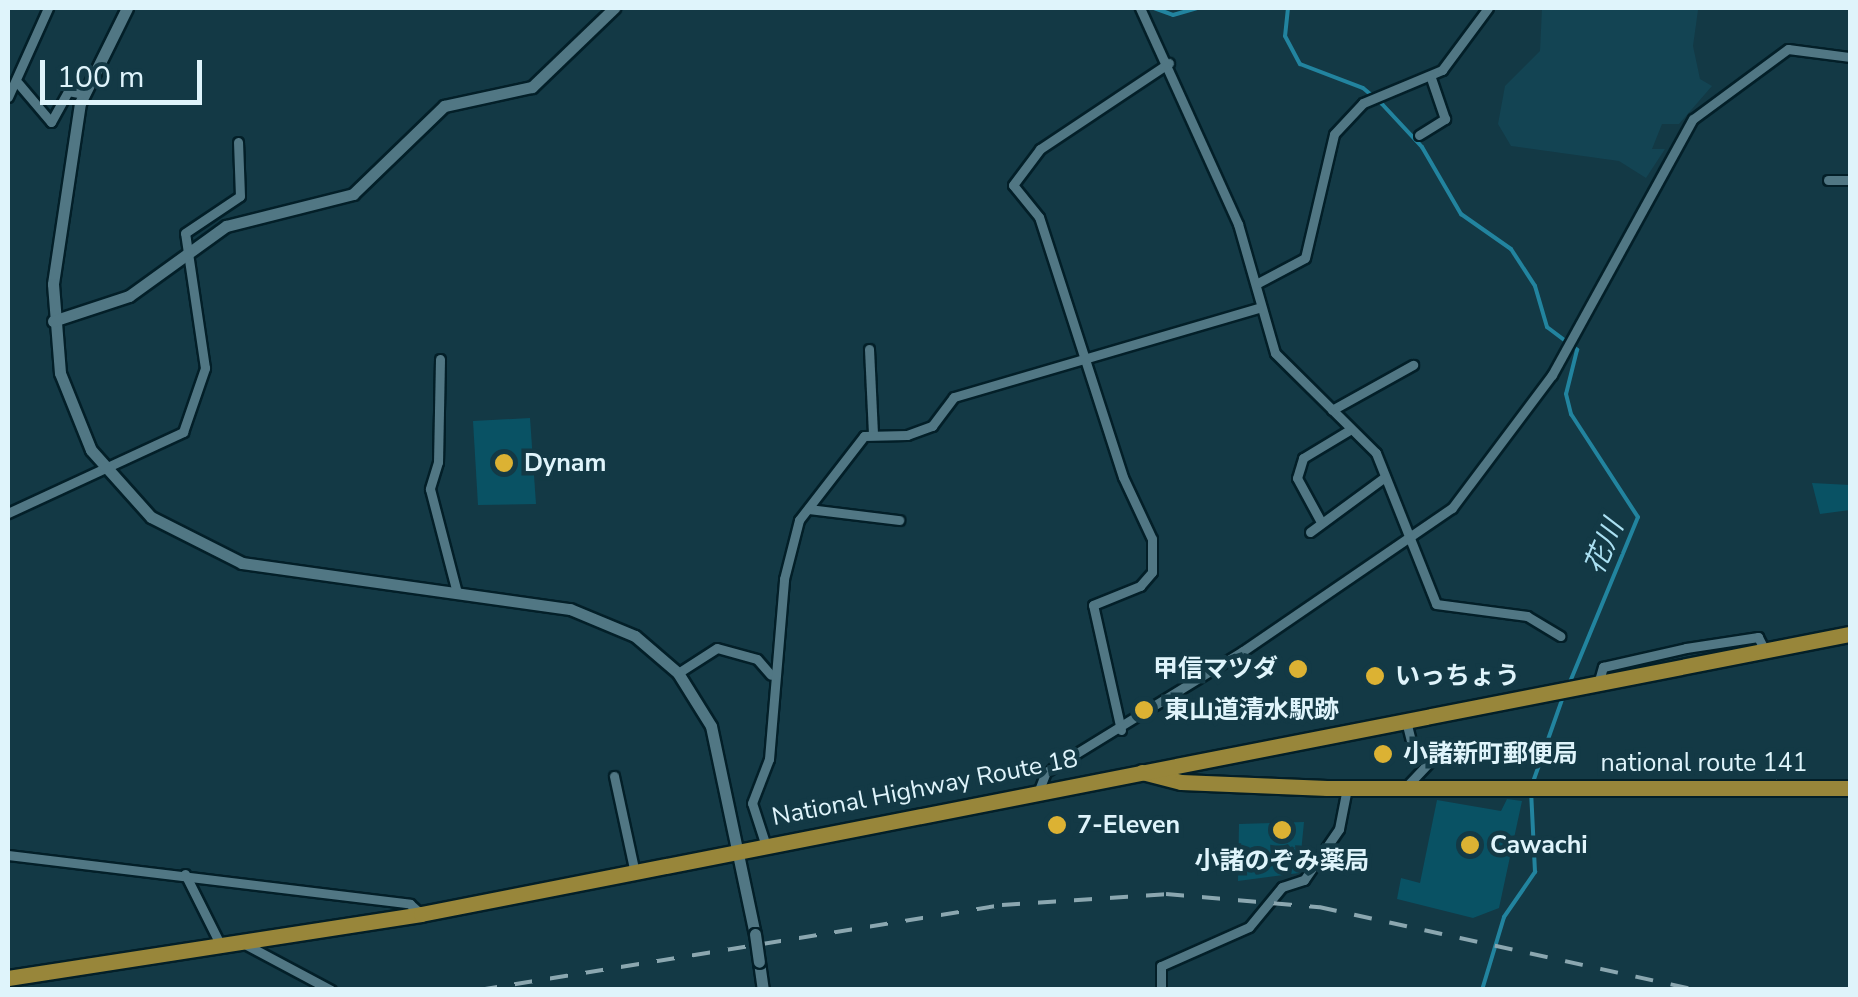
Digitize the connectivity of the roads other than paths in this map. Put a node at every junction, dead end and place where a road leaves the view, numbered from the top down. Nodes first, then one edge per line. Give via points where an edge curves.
1 (48, 8) edge
2 (127, 8) edge
3 (614, 8) edge
4 (1140, 8) edge
5 (1488, 8) edge
6 (1850, 57) edge
7 (1169, 63) junction
8 (1431, 78) junction
9 (18, 83) junction
10 (83, 94) junction
11 (8, 97) edge
12 (1418, 135) dead end
13 (238, 142) dead end
14 (1828, 180) dead end
15 (1850, 180) edge
16 (188, 252) junction
17 (1256, 284) junction
18 (1260, 307) junction
19 (53, 321) junction
20 (869, 349) dead end
21 (440, 359) dead end
22 (1085, 362) junction
23 (1413, 364) dead end
24 (1332, 410) junction
25 (1351, 429) junction
26 (873, 434) junction
27 (106, 469) junction
28 (1385, 477) junction
29 (809, 509) junction
30 (8, 513) edge
31 (899, 520) dead end
32 (1322, 522) junction
33 (1310, 532) dead end
34 (1408, 540) junction
35 (457, 593) junction
36 (1850, 634) edge
37 (1560, 636) dead end
38 (678, 673) junction
39 (771, 675) junction
40 (1406, 720) junction
41 (1121, 730) junction
42 (1206, 758) junction
43 (1138, 772) junction
44 (614, 776) dead end
45 (1204, 783) junction
46 (1348, 788) junction
47 (1405, 788) junction
48 (1850, 788) edge
49 (1039, 790) junction
50 (766, 846) junction
51 (740, 852) junction
52 (8, 855) edge
53 (635, 872) junction
54 (185, 874) junction
55 (421, 914) junction
56 (241, 942) junction
57 (221, 946) junction
58 (8, 978) edge
59 (332, 990) edge
60 (763, 990) edge
61 (1162, 990) edge

1 - 9 street
2 - 10 street
3 - 16 street via 532,88 444,106 353,194 235,222
4 - 7 street
5 - 8 street
6 - 34 street via 1788,49 1693,119 1552,375 1452,508
7 - 17 street
7 - 22 street via 1040,149 1013,186 1040,217
8 - 12 street via 1444,119
8 - 17 street via 1363,103 1334,134 1305,258
9 - 10 street via 50,122 68,91
9 - 11 street
10 - 19 street via 58,238
13 - 16 street via 240,196 190,224
14 - 15 street
16 - 19 street via 129,296
16 - 27 street via 205,368 188,422
17 - 18 street
18 - 22 street via 1151,335
18 - 24 street via 1275,353
19 - 27 street via 72,411
20 - 26 street
21 - 35 street via 438,462 430,489
22 - 26 street via 954,397 932,426 907,435
22 - 41 street via 1154,559 1140,586 1093,605
23 - 24 street
24 - 25 street
25 - 28 street via 1376,453
25 - 32 street via 1303,458 1297,478
26 - 29 street via 818,486
27 - 30 street
27 - 35 street via 151,517 218,555
28 - 32 street
28 - 34 street
29 - 31 street
29 - 39 street via 784,579
32 - 33 street
34 - 37 street via 1436,604 1528,616
34 - 41 street
35 - 38 street via 594,616 634,636
36 - 40 highway, National Highway Route 18
38 - 39 street via 717,648 757,659
38 - 51 street via 711,726
39 - 50 street via 769,759 752,803
40 - 42 highway, National Highway Route 18
40 - 47 street via 1413,749 1440,751
41 - 49 street via 1046,772
42 - 43 highway, National Highway Route 18
42 - 45 highway
43 - 45 highway, national route 141
43 - 49 highway, National Highway Route 18
44 - 53 street
45 - 46 highway, national route 141
46 - 47 highway, national route 141
46 - 61 street via 1339,830 1304,880 1275,893 1249,928 1161,966
47 - 48 highway, national route 141
49 - 50 highway, National Highway Route 18
50 - 51 highway, National Highway Route 18
51 - 53 highway, National Highway Route 18
51 - 60 street, bridge
52 - 54 street
53 - 55 highway, National Highway Route 18
54 - 55 street via 410,904
54 - 57 street
55 - 56 highway, National Highway Route 18
56 - 57 highway, National Highway Route 18
56 - 59 street
57 - 58 highway, National Highway Route 18

